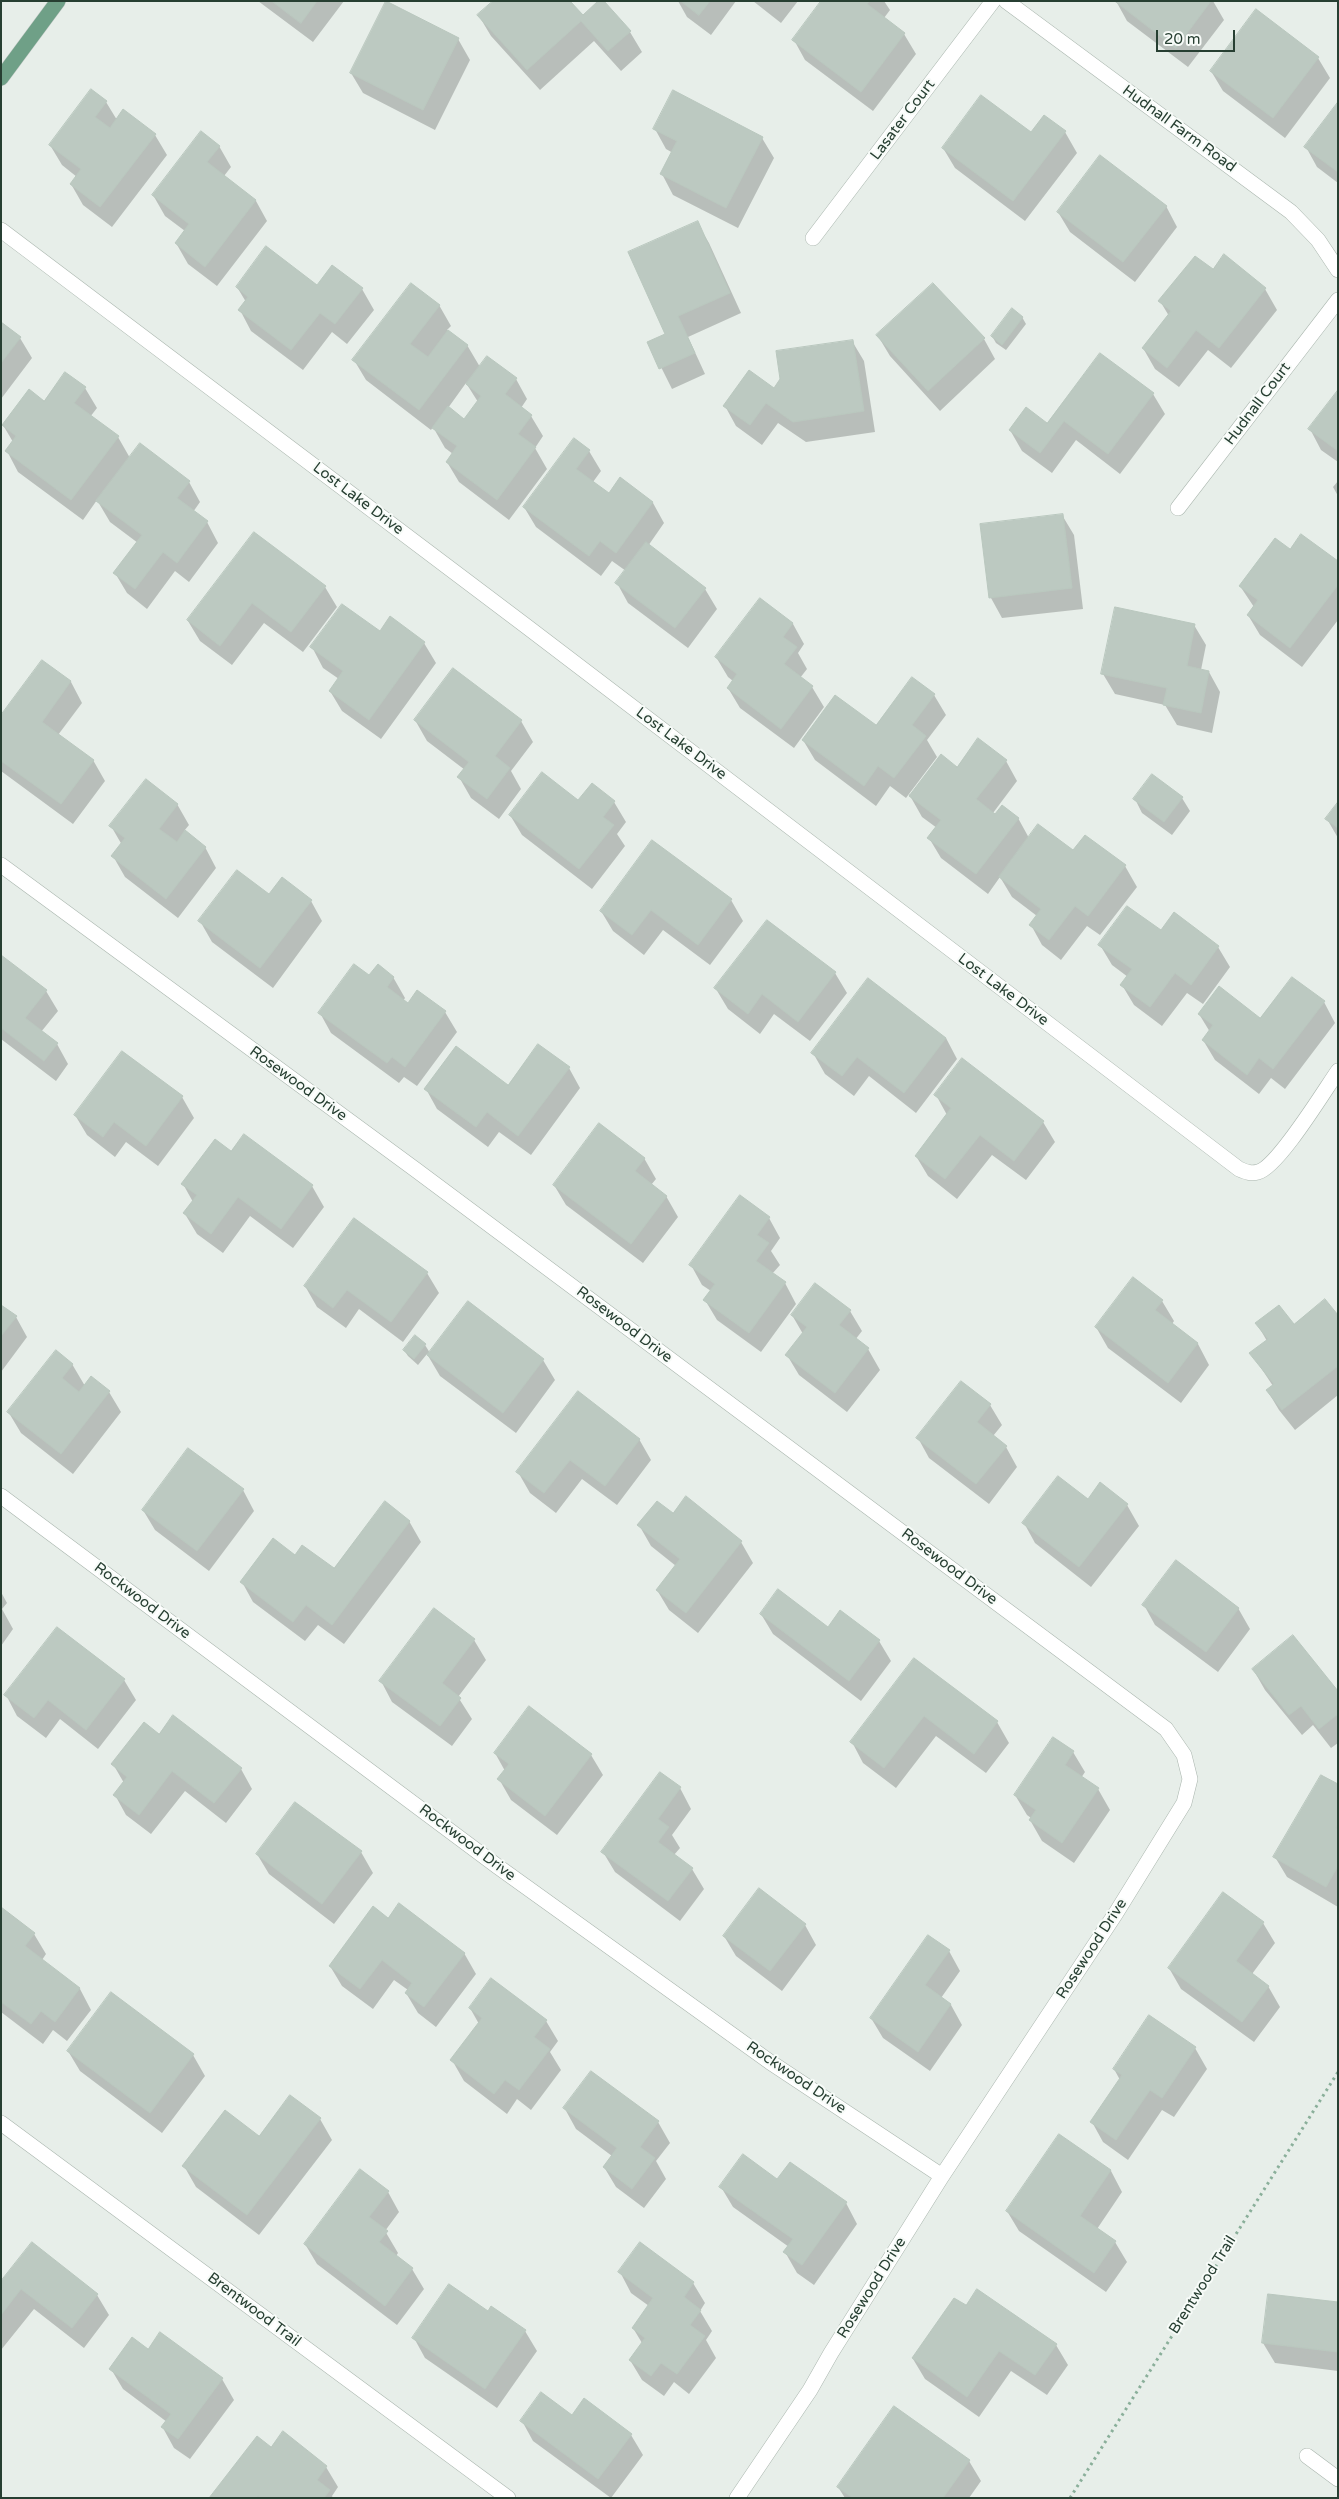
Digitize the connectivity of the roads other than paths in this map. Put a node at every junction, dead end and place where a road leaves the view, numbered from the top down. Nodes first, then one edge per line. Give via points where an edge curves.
1 (58, 1) edge
2 (993, 1) edge
3 (1006, 1) edge
4 (1, 78) edge
5 (1, 230) edge
6 (813, 238) dead end
7 (1338, 270) edge
8 (1338, 300) edge
9 (1178, 508) dead end
10 (1, 865) edge
11 (1338, 1071) edge
12 (1, 1496) edge
13 (1, 2123) edge
14 (942, 2176) junction
15 (1307, 2456) dead end
16 (1338, 2480) edge
17 (508, 2498) edge
18 (737, 2498) edge

1 - 4 main road
2 - 6 street, Lasater Court
3 - 7 street, Hudnall Farm Road via 1291,212 1318,240
5 - 11 street, Lost Lake Drive via 1239,1169 1248,1173 1260,1172 1282,1152
8 - 9 street, Hudnall Court
10 - 14 street, Rosewood Drive via 1166,1729 1184,1754 1190,1779 1184,1803 1116,1913
12 - 14 street, Rockwood Drive via 498,1866 770,2062
13 - 17 street, Brentwood Trail
14 - 18 street, Rosewood Drive via 810,2390
15 - 16 street

